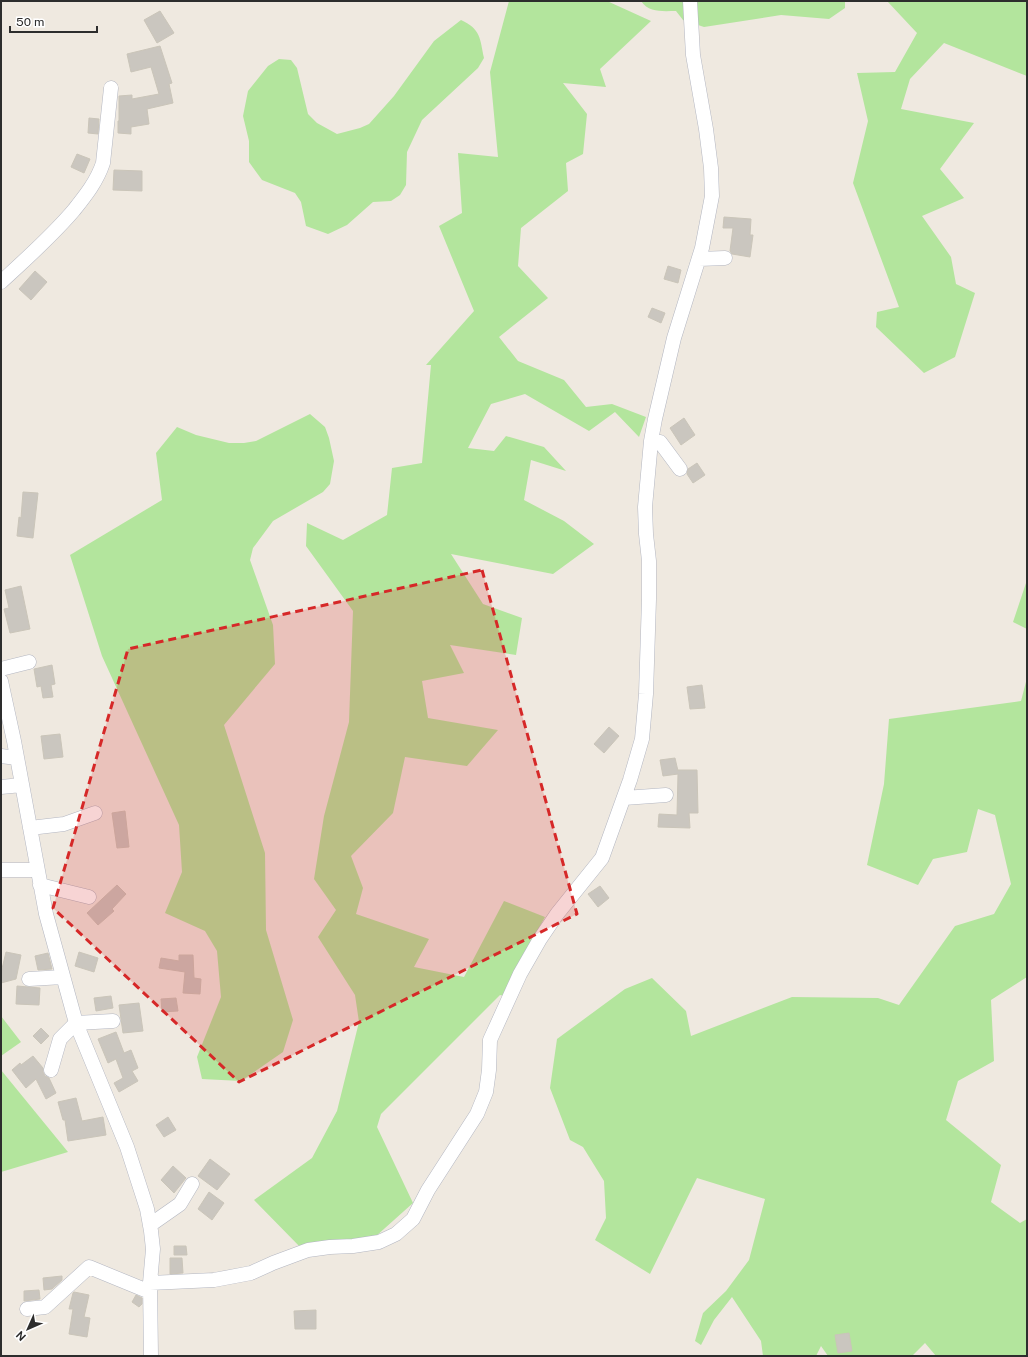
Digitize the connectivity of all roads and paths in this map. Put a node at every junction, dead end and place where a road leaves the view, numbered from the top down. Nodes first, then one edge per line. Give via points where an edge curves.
1 (690, 1) edge
2 (112, 88) dead end
3 (725, 258) dead end
4 (699, 259) junction
5 (1, 282) edge
6 (651, 441) junction
7 (680, 469) dead end
8 (29, 662) dead end
9 (1, 669) edge
10 (1, 681) edge
11 (3, 699) edge
12 (1, 756) edge
13 (17, 758) junction
14 (22, 785) junction
15 (1, 787) edge
16 (666, 795) dead end
17 (624, 798) junction
18 (95, 813) dead end
19 (30, 828) junction
20 (1, 870) edge
21 (38, 870) junction
22 (40, 885) junction
23 (88, 897) dead end
24 (63, 977) junction
25 (28, 979) dead end
26 (113, 1021) dead end
27 (76, 1023) junction
28 (52, 1070) dead end
29 (192, 1184) dead end
30 (150, 1225) junction
31 (150, 1288) junction
32 (27, 1309) dead end
33 (151, 1356) edge

1 - 4 street via 693,55 706,130 712,189 707,227
2 - 5 street via 100,174 57,230
3 - 4 street
4 - 6 street via 674,338
6 - 7 street via 660,442
6 - 17 street via 645,507 649,561 646,694 642,739
8 - 9 street
10 - 11 street
11 - 13 street
12 - 13 street
13 - 14 street
14 - 15 street
14 - 19 street
16 - 17 street
17 - 31 street via 602,858 557,914 520,974 490,1040 486,1092 477,1114 428,1190 413,1219 396,1234 379,1242 308,1250 251,1273
18 - 19 street via 64,824
19 - 21 street
20 - 21 street
21 - 22 street
22 - 23 street
22 - 24 street
24 - 25 street
24 - 27 street
26 - 27 street
27 - 28 street via 60,1039
27 - 30 street via 127,1147
29 - 30 street via 180,1204
30 - 31 street via 153,1249
31 - 32 street via 89,1267 45,1306
31 - 33 street

